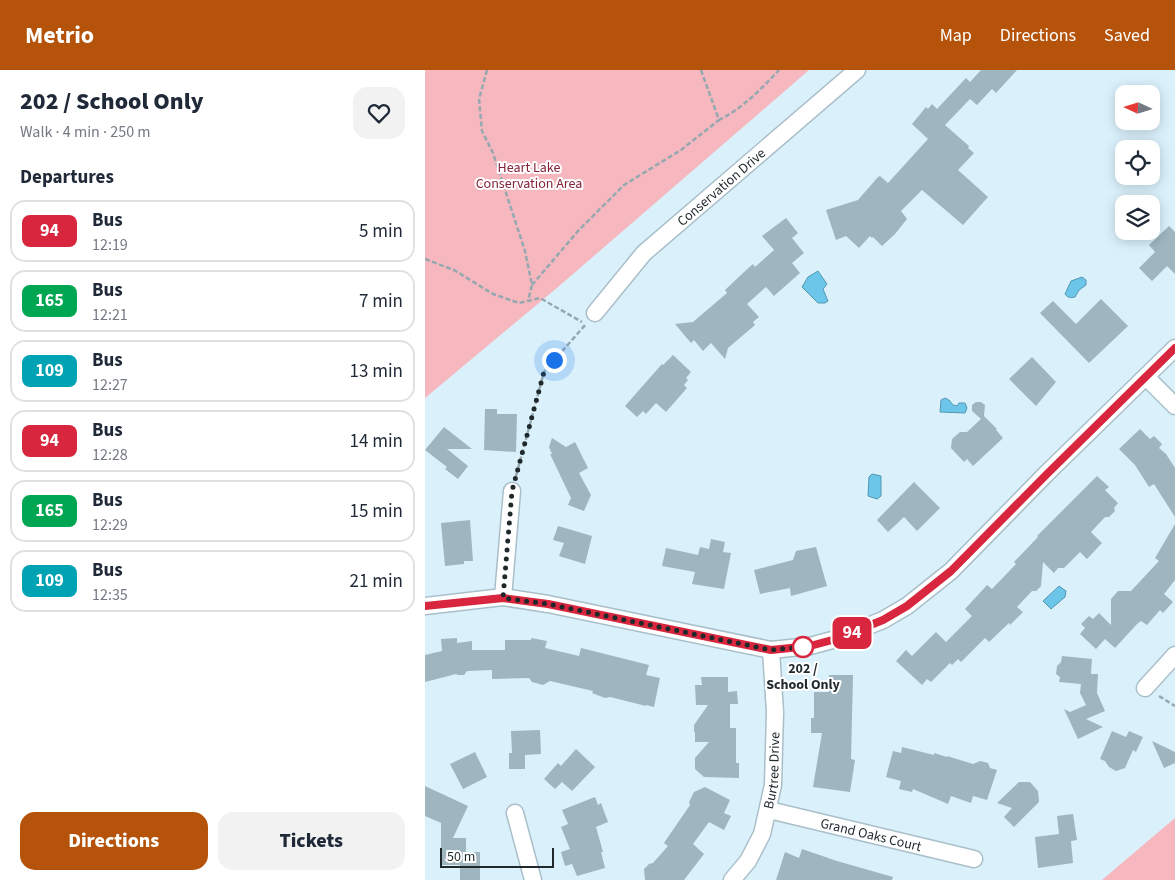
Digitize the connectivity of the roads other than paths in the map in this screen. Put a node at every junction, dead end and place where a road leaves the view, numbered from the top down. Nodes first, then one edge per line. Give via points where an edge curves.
1 (857, 70) edge
2 (591, 319) road end
3 (1175, 348) edge
4 (1146, 377) junction
5 (1175, 406) edge
6 (512, 491) road end
7 (503, 598) junction
8 (425, 606) edge
9 (771, 650) junction
10 (1175, 655) edge
11 (1145, 688) dead end
12 (769, 810) junction
13 (515, 813) dead end
14 (974, 859) dead end
15 (533, 880) edge
16 (732, 880) edge

1 - 2 street, Conservation Drive via 644,252
3 - 4 street
4 - 5 street
4 - 9 street via 951,571 907,606 883,620 836,639 810,646
6 - 7 street
7 - 8 street
7 - 9 street via 548,604
9 - 12 street, Burtree Drive via 775,712
10 - 11 street
12 - 14 street, Grand Oaks Court
12 - 16 street, Burtree Drive via 749,860
13 - 15 street

